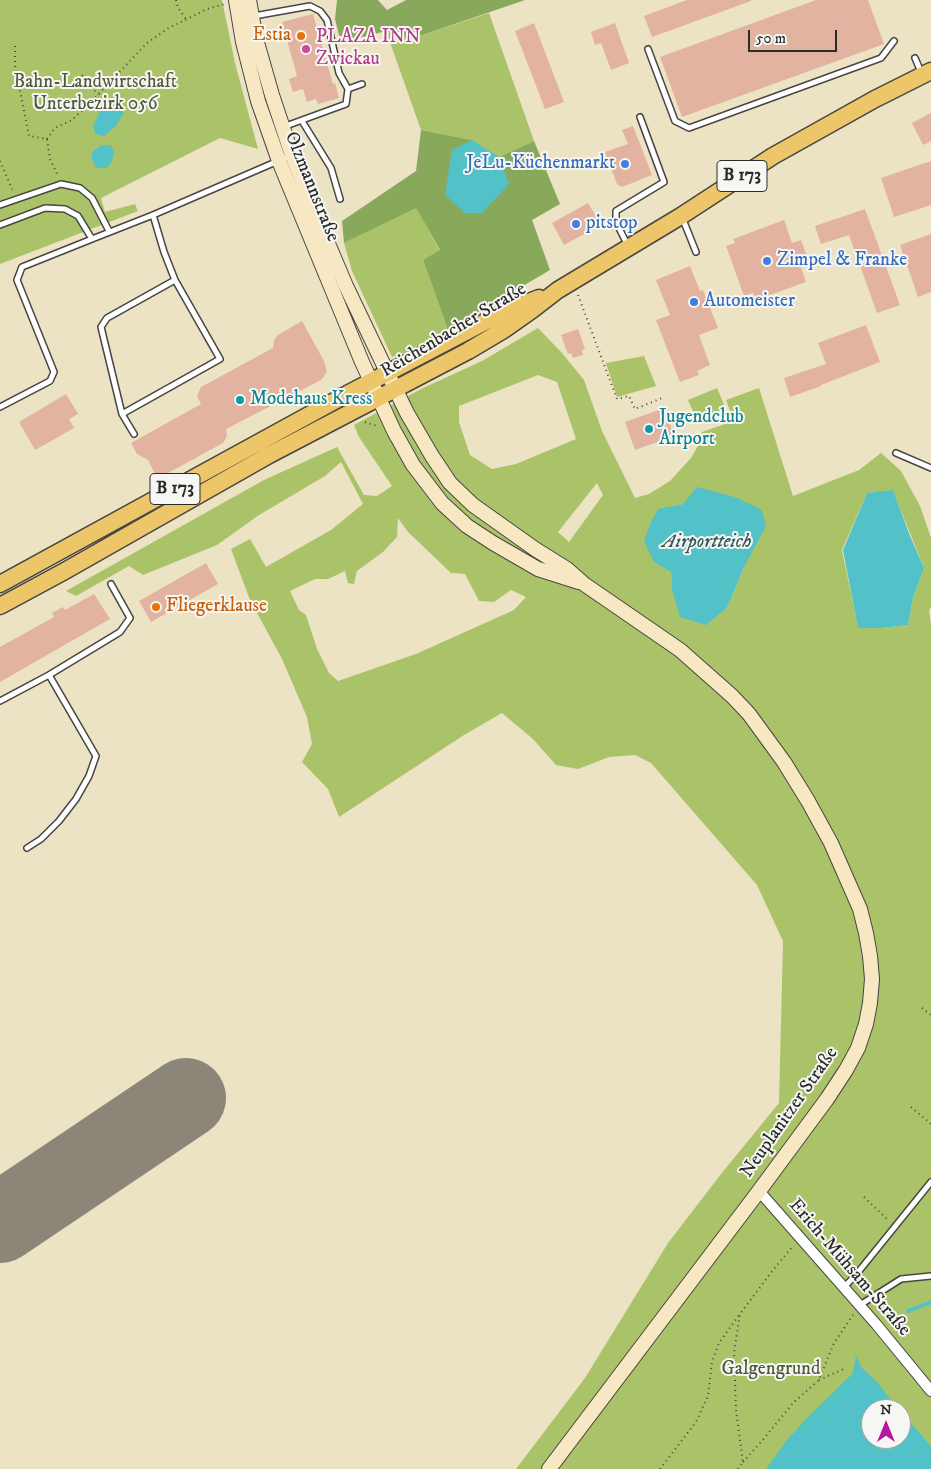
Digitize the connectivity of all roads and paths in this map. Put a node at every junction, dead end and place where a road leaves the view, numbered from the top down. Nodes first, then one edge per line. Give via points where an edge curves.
1 (176, 0) edge
2 (240, 0) edge
3 (252, 16) junction
4 (186, 19) junction
5 (894, 41) dead end
6 (15, 46) dead end
7 (648, 49) dead end
8 (915, 58) dead end
9 (926, 73) edge
10 (82, 75) dead end
11 (362, 84) dead end
12 (348, 89) junction
13 (98, 95) junction
14 (640, 117) dead end
15 (302, 121) junction
16 (282, 127) junction
17 (47, 139) junction
18 (292, 155) junction
19 (0, 161) edge
20 (279, 161) junction
21 (61, 184) junction
22 (16, 199) junction
23 (340, 199) dead end
24 (0, 205) edge
25 (153, 215) junction
26 (681, 216) junction
27 (0, 225) edge
28 (109, 231) junction
29 (92, 239) junction
30 (628, 247) junction
31 (696, 252) dead end
32 (175, 280) junction
33 (574, 280) junction
34 (558, 290) junction
35 (388, 374) junction
36 (371, 382) junction
37 (396, 389) junction
38 (379, 398) junction
39 (662, 398) dead end
40 (0, 408) edge
41 (122, 414) junction
42 (364, 421) dead end
43 (379, 427) dead end
44 (134, 434) dead end
45 (896, 453) dead end
46 (931, 468) edge
47 (0, 584) edge
48 (111, 584) dead end
49 (584, 584) junction
50 (0, 606) edge
51 (50, 674) junction
52 (0, 701) edge
53 (27, 848) dead end
54 (922, 1008) dead end
55 (931, 1015) edge
56 (911, 1107) dead end
57 (931, 1124) edge
58 (931, 1182) edge
59 (759, 1191) junction
60 (864, 1196) dead end
61 (894, 1226) junction
62 (800, 1238) junction
63 (931, 1276) edge
64 (844, 1288) junction
65 (859, 1305) junction
66 (740, 1314) junction
67 (846, 1368) dead end
68 (819, 1380) junction
69 (931, 1391) edge
70 (743, 1462) junction
71 (549, 1469) edge
72 (660, 1469) edge
73 (738, 1469) edge

1 - 4 path
2 - 3 main road, Olzmannstraße
2 - 4 path
2 - 20 main road, Olzmannstraße via 243,42 258,101
3 - 12 lane via 310,6 320,11 327,20 339,73
3 - 16 main road, Olzmannstraße
4 - 13 path via 148,43
5 - 7 lane via 881,58 689,128 675,121
6 - 17 path via 15,66 29,136
8 - 9 lane
9 - 26 main road, Reichenbacher Straße / B 173 via 773,156
10 - 13 path
11 - 12 lane
12 - 15 lane via 346,104
13 - 17 path via 72,120 55,128
14 - 30 lane via 664,182 616,211 616,222
15 - 16 lane
15 - 23 lane via 331,168
16 - 18 main road, Olzmannstraße
17 - 21 path via 50,159
18 - 20 lane
18 - 35 main road, Olzmannstraße via 346,286
19 - 22 path
20 - 25 lane
20 - 36 main road, Olzmannstraße
21 - 22 lane
21 - 28 lane via 80,188 92,198
22 - 24 lane
25 - 28 lane
25 - 32 lane
26 - 30 main road, Reichenbacher Straße / B 173
26 - 31 lane
27 - 29 lane via 44,208 66,209 78,216
28 - 29 lane
29 - 40 lane via 22,268 17,280 54,372 50,381
30 - 33 main road, Reichenbacher Straße / B 173
32 - 41 lane via 107,318 101,327
32 - 41 lane via 220,359
33 - 34 main road, Reichenbacher Straße / B 173
33 - 39 path via 617,399 629,396 635,409
34 - 35 main road, Reichenbacher Straße / B 173 via 504,312
34 - 37 main road, Reichenbacher Straße / B 173 via 505,329
35 - 36 main road, Reichenbacher Straße / B 173
35 - 37 main road, Neuplanitzer Straße
36 - 38 main road, Neuplanitzer Straße
36 - 47 main road, Reichenbacher Straße / B 173
37 - 38 main road, Reichenbacher Straße / B 173
37 - 49 main road, Neuplanitzer Straße via 450,483 473,505 567,568
38 - 49 main road, Neuplanitzer Straße via 412,465 460,521 538,569
38 - 50 main road, Reichenbacher Straße / B 173
41 - 44 lane
42 - 43 path
45 - 46 lane
48 - 51 lane via 130,618 120,632
49 - 59 main road, Neuplanitzer Straße via 680,650 749,714 808,801 831,843 860,909 872,979 866,1024 858,1048 827,1099
51 - 52 lane
51 - 53 lane via 96,756 76,799 65,814 41,839
54 - 55 path
56 - 57 path
58 - 61 lane
59 - 62 street, Erich-Mühsam-Straße
59 - 71 main road, Neuplanitzer Straße
60 - 61 path
61 - 64 lane
62 - 64 street, Erich-Mühsam-Straße
62 - 66 path
63 - 65 lane via 901,1279
64 - 65 street, Erich-Mühsam-Straße
65 - 68 path via 834,1343
65 - 69 street, Erich-Mühsam-Straße
66 - 70 path via 734,1353 736,1410
66 - 72 path via 719,1343 712,1362 708,1396 696,1422
67 - 68 path
68 - 70 path via 794,1402
70 - 73 path

